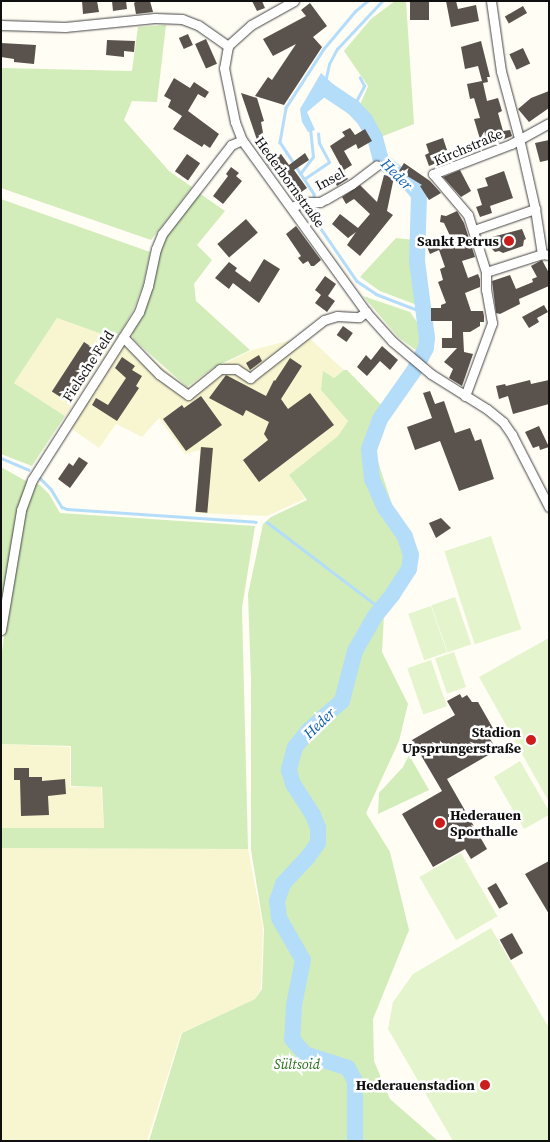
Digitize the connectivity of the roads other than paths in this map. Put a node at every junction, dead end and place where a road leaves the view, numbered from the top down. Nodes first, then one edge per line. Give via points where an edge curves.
1 (294, 1) edge
2 (491, 1) edge
3 (1, 25) edge
4 (228, 46) junction
5 (549, 123) edge
6 (519, 138) junction
7 (242, 140) junction
8 (377, 165) dead end
9 (292, 207) junction
10 (535, 209) junction
11 (474, 230) junction
12 (545, 255) edge
13 (486, 272) junction
14 (366, 312) junction
15 (122, 337) junction
16 (465, 396) junction
17 (549, 507) edge
18 (1, 630) edge

1 - 4 street via 251,25
2 - 6 street, Kirchstraße via 501,71
3 - 4 street via 65,27 155,18 182,19 198,25
4 - 7 street, Hederbornstraße via 224,68
5 - 6 street, Kirchstraße
6 - 10 street, Kirchstraße
6 - 11 street, Kirchstraße via 433,174 468,215
7 - 9 street, Hederbornstraße
7 - 15 street, Fielsche Feld via 231,145 162,234 139,312
8 - 9 street, Insel via 320,202 304,202
9 - 14 street, Hederbornstraße
10 - 11 street
10 - 12 street, Kirchstraße
11 - 13 street, Kirchstraße
12 - 13 street, Kirchstraße
13 - 16 street, Kirchstraße via 492,323
14 - 15 street via 359,317 338,316 324,320 250,378 236,369 220,370 188,395 159,374
14 - 16 street, Hederbornstraße via 411,358
15 - 18 street, Fielsche Feld via 32,480 21,510
16 - 17 street, Hederbornstraße via 503,422

